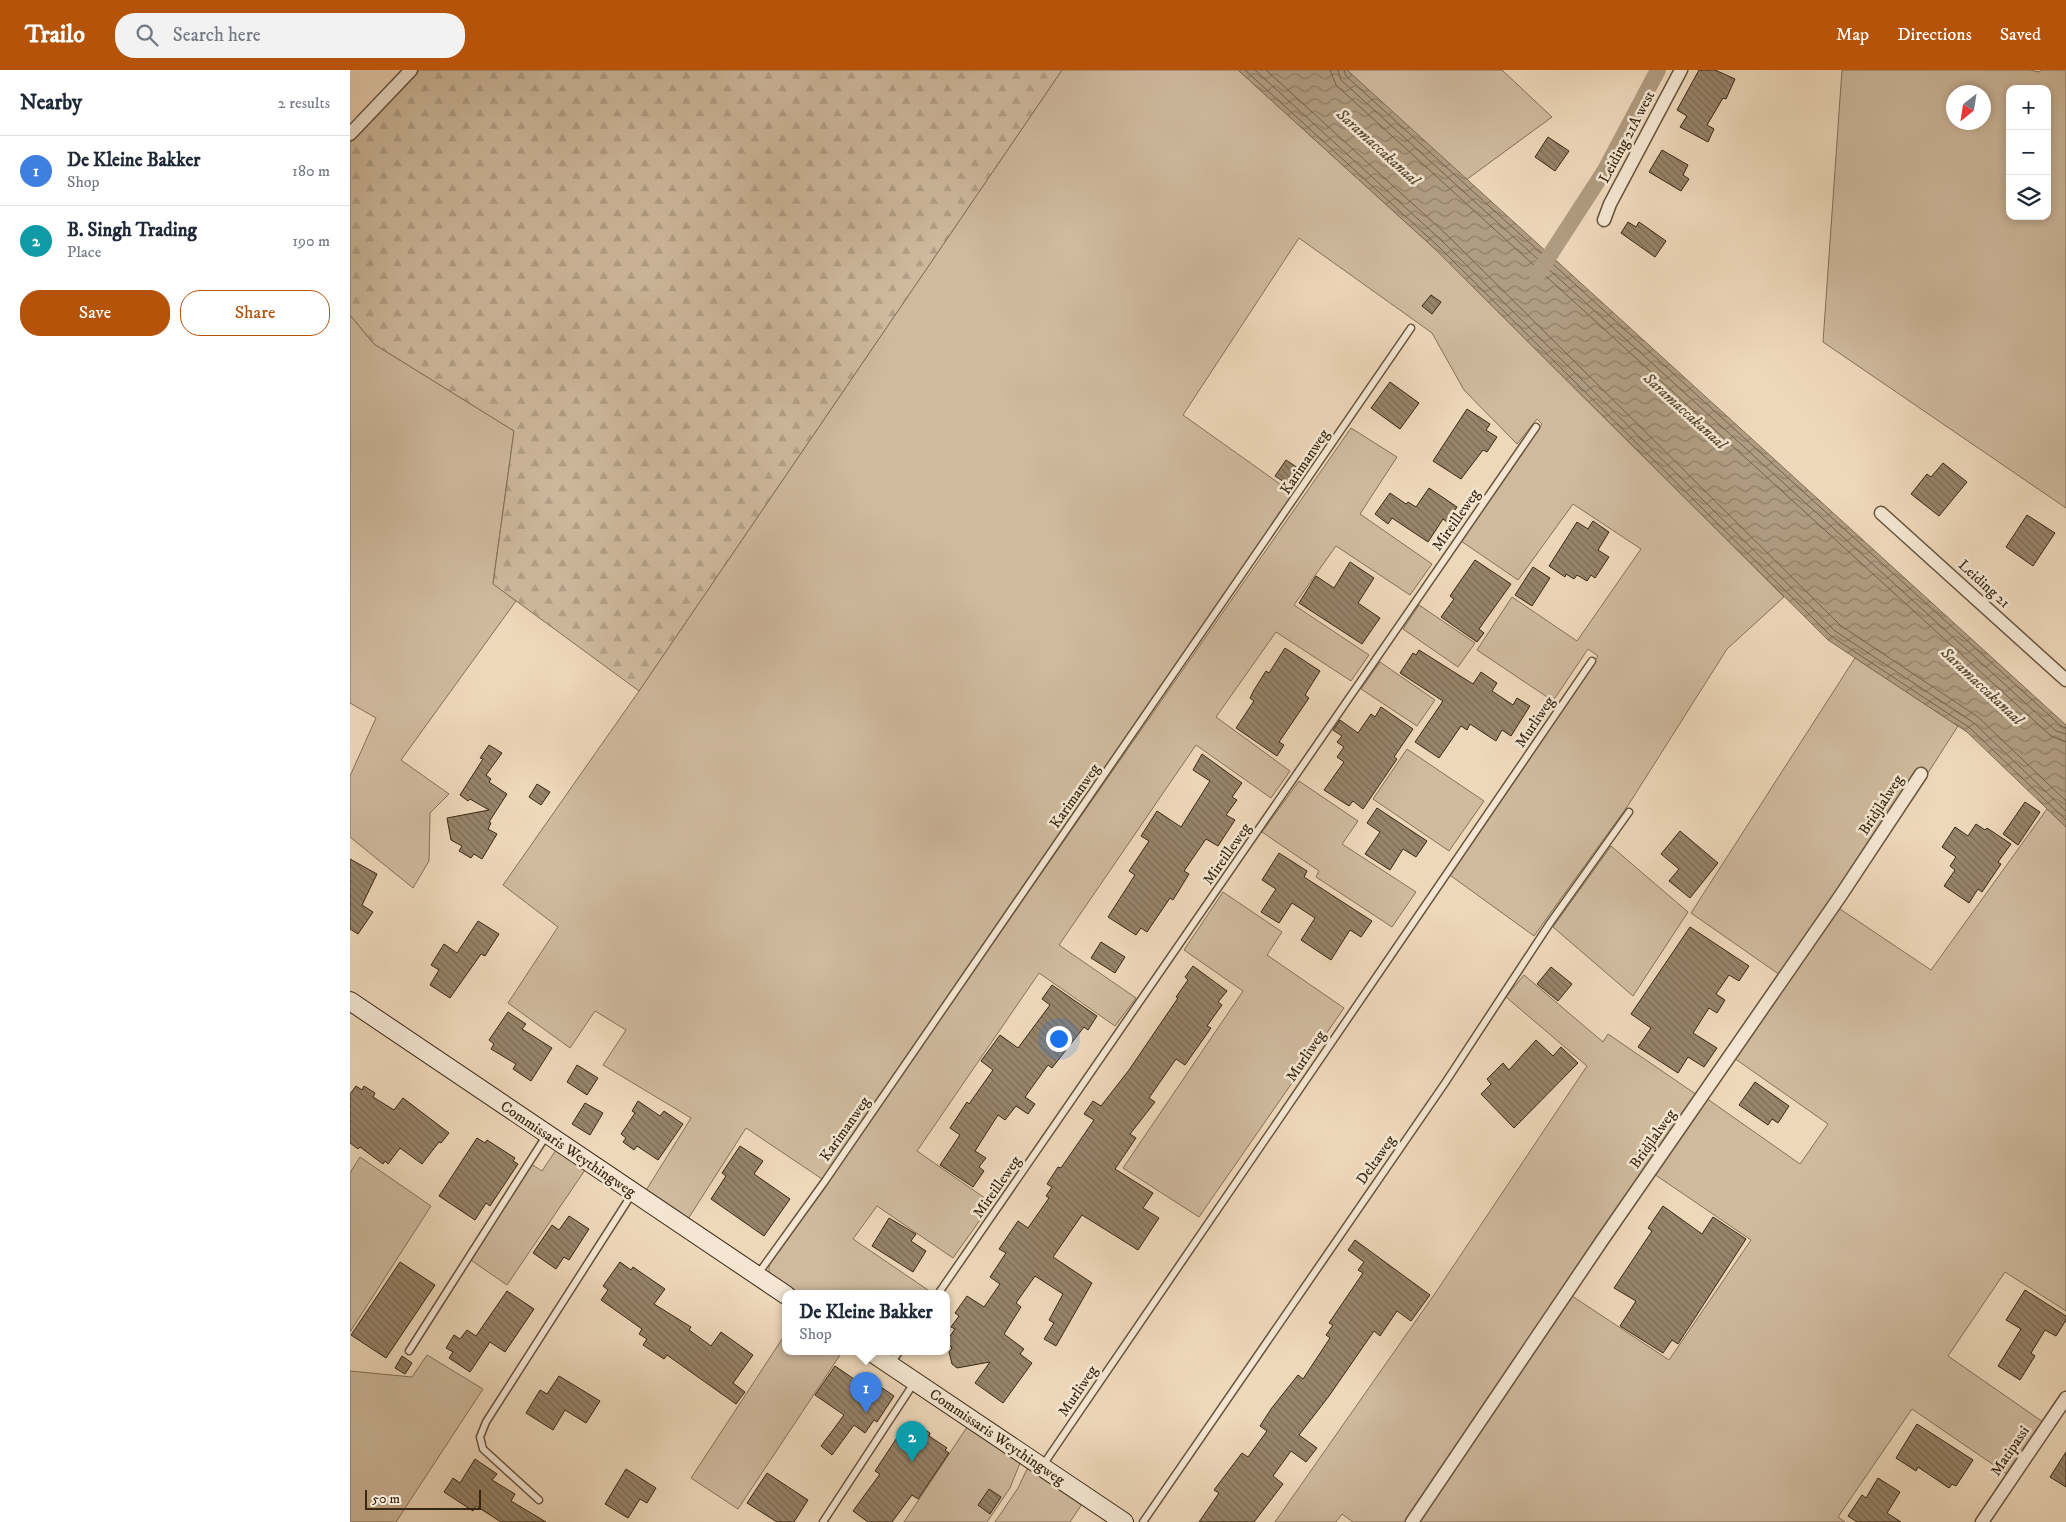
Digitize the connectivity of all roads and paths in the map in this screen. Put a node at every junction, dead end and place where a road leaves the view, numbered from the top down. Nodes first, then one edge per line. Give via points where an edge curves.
1 (411, 70) edge
2 (1681, 70) edge
3 (350, 134) edge
4 (1604, 220) dead end
5 (1411, 328) dead end
6 (1536, 427) dead end
7 (1881, 514) dead end
8 (1592, 661) dead end
9 (2066, 680) edge
10 (1921, 774) dead end
11 (1629, 812) dead end
12 (350, 1001) edge
13 (547, 1135) junction
14 (633, 1193) junction
15 (757, 1275) junction
16 (941, 1290) edge
17 (782, 1292) edge
18 (409, 1350) dead end
19 (894, 1358) edge
20 (915, 1382) junction
21 (2066, 1398) edge
22 (1042, 1467) junction
23 (538, 1500) dead end
24 (823, 1522) edge
25 (1124, 1522) edge
26 (1143, 1522) edge
27 (1412, 1522) edge
28 (1982, 1522) edge

1 - 3 street
2 - 4 street, Leiding 21A west
5 - 15 lane, Karimanweg
6 - 16 lane, Mireilleweg
7 - 9 street, Leiding 21
8 - 22 lane, Murliweg
10 - 27 street, Bridjlalweg
11 - 26 lane, Deltaweg
12 - 13 main road, Commissaris Weythingweg
13 - 14 main road, Commissaris Weythingweg
13 - 18 lane
14 - 15 main road, Commissaris Weythingweg
14 - 23 lane via 486,1422 480,1437 483,1449
15 - 17 main road, Commissaris Weythingweg
19 - 20 main road, Commissaris Weythingweg
20 - 22 main road, Commissaris Weythingweg
20 - 24 lane
21 - 28 street, Matipassi
22 - 25 main road, Commissaris Weythingweg

